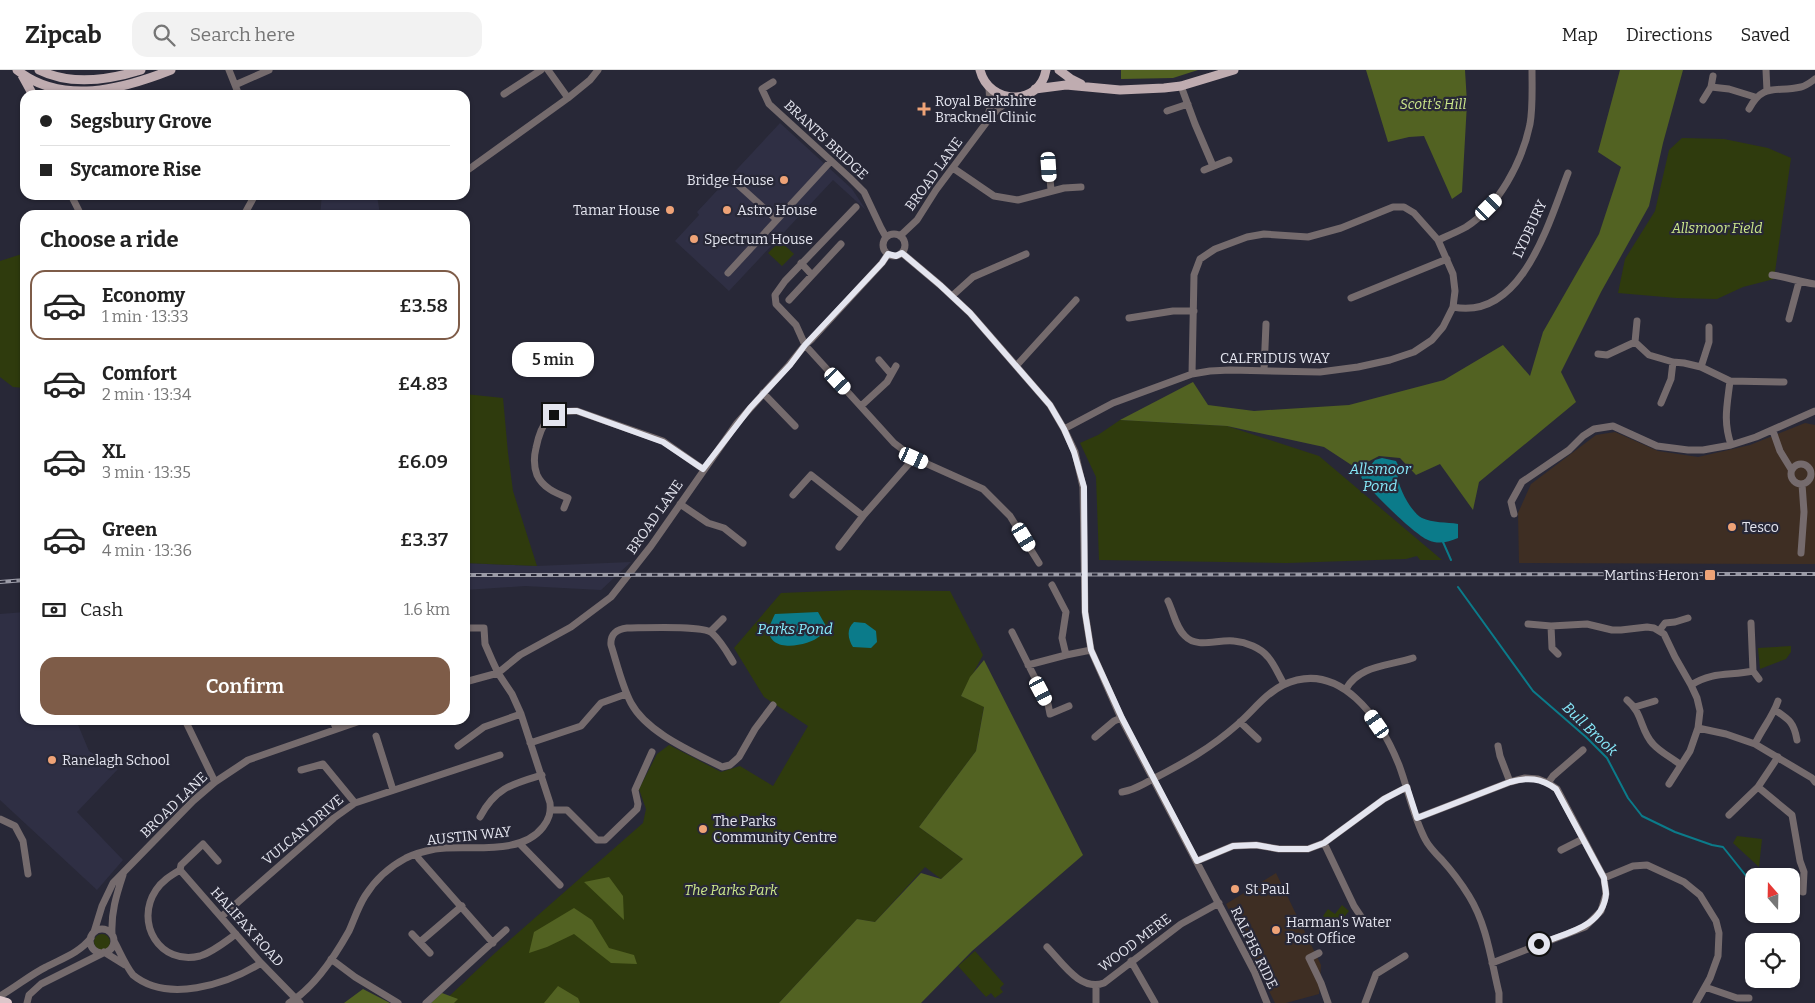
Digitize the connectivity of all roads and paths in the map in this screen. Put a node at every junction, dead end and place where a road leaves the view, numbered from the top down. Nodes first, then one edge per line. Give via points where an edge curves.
1 (39, 70) edge
2 (142, 70) edge
3 (171, 70) edge
4 (229, 70) edge
5 (269, 70) edge
6 (541, 70) edge
7 (548, 70) edge
8 (598, 70) edge
9 (980, 70) edge
10 (1046, 70) edge
11 (1060, 70) edge
12 (1234, 70) edge
13 (1532, 70) edge
14 (1766, 70) edge
15 (19, 72) edge
16 (1713, 76) dead end
17 (1815, 79) edge
18 (773, 82) dead end
19 (235, 85) junction
20 (1088, 86) junction
21 (1181, 86) junction
22 (989, 87) junction
23 (1712, 87) junction
24 (1035, 89) junction
25 (30, 90) edge
26 (71, 90) edge
27 (92, 90) edge
28 (237, 90) edge
29 (1768, 91) junction
30 (504, 94) dead end
31 (1012, 97) junction
32 (568, 98) junction
33 (1755, 98) junction
34 (1703, 100) dead end
35 (1188, 104) junction
36 (1749, 109) dead end
37 (1167, 111) dead end
38 (986, 124) junction
39 (1048, 155) dead end
40 (831, 160) junction
41 (1228, 160) dead end
42 (1213, 166) junction
43 (470, 168) edge
44 (953, 168) junction
45 (1204, 170) dead end
46 (1568, 173) dead end
47 (735, 182) dead end
48 (1081, 187) dead end
49 (1051, 190) junction
50 (856, 207) dead end
51 (776, 219) junction
52 (900, 236) junction
53 (886, 237) junction
54 (1438, 240) junction
55 (841, 244) dead end
56 (902, 253) junction
57 (888, 254) junction
58 (1026, 254) dead end
59 (1446, 259) junction
60 (801, 264) junction
61 (728, 272) dead end
62 (812, 274) junction
63 (1772, 275) dead end
64 (1799, 282) junction
65 (1815, 284) edge
66 (952, 296) junction
67 (1351, 298) dead end
68 (789, 300) dead end
69 (1076, 300) dead end
70 (1453, 307) junction
71 (1194, 311) junction
72 (1129, 318) dead end
73 (1789, 319) dead end
74 (1637, 321) dead end
75 (1266, 324) dead end
76 (1709, 327) dead end
77 (1635, 342) junction
78 (805, 345) junction
79 (1598, 354) dead end
80 (879, 360) dead end
81 (1673, 362) junction
82 (1016, 365) junction
83 (896, 366) dead end
84 (1701, 367) junction
85 (1264, 370) junction
86 (891, 374) junction
87 (1192, 374) junction
88 (1730, 382) junction
89 (1784, 382) dead end
90 (763, 393) junction
91 (1661, 403) dead end
92 (861, 406) junction
93 (1815, 411) edge
94 (1815, 417) edge
95 (795, 426) dead end
96 (1782, 426) junction
97 (1064, 429) junction
98 (1773, 431) junction
99 (1731, 445) junction
100 (914, 458) junction
101 (703, 469) junction
102 (1791, 469) junction
103 (1802, 484) junction
104 (793, 495) dead end
105 (680, 504) junction
106 (564, 508) dead end
107 (1514, 514) dead end
108 (863, 516) junction
109 (743, 543) dead end
110 (839, 547) dead end
111 (1801, 554) dead end
112 (1040, 563) dead end
113 (1052, 585) dead end
114 (1168, 601) dead end
115 (1688, 618) dead end
116 (723, 620) dead end
117 (1751, 623) dead end
118 (1528, 624) dead end
119 (1551, 626) junction
120 (470, 628) edge
121 (711, 631) junction
122 (1659, 631) junction
123 (1012, 632) dead end
124 (1091, 650) junction
125 (1558, 654) dead end
126 (1066, 655) junction
127 (1413, 658) dead end
128 (733, 662) dead end
129 (1028, 665) junction
130 (1754, 670) junction
131 (498, 674) junction
132 (1759, 679) dead end
133 (470, 681) edge
134 (1284, 684) junction
135 (1691, 684) junction
136 (1346, 689) junction
137 (626, 694) junction
138 (1627, 700) dead end
139 (1655, 701) dead end
140 (1778, 701) dead end
141 (773, 704) dead end
142 (1069, 706) dead end
143 (1635, 707) junction
144 (1775, 710) junction
145 (521, 714) junction
146 (1122, 718) junction
147 (1240, 722) junction
148 (187, 725) edge
149 (335, 725) edge
150 (348, 725) edge
151 (1698, 728) junction
152 (336, 729) junction
153 (376, 736) dead end
154 (1095, 737) dead end
155 (1258, 739) dead end
156 (1797, 740) dead end
157 (530, 743) junction
158 (1755, 744) junction
159 (458, 746) dead end
160 (1498, 746) dead end
161 (1583, 750) dead end
162 (652, 752) dead end
163 (500, 755) dead end
164 (1778, 757) junction
165 (1681, 765) junction
166 (301, 770) dead end
167 (542, 774) junction
168 (1153, 779) junction
169 (1814, 779) edge
170 (215, 782) junction
171 (1510, 782) junction
172 (1548, 783) junction
173 (1669, 784) dead end
174 (1407, 787) junction
175 (1758, 787) junction
176 (393, 790) junction
177 (1122, 792) dead end
178 (355, 803) junction
179 (551, 810) junction
180 (1729, 815) dead end
181 (480, 817) dead end
182 (1417, 818) junction
183 (0, 819) edge
184 (1583, 839) junction
185 (519, 843) junction
186 (1324, 843) junction
187 (1561, 850) dead end
188 (416, 854) junction
189 (218, 861) dead end
190 (1197, 861) junction
191 (180, 870) junction
192 (28, 874) dead end
193 (123, 875) junction
194 (1604, 878) junction
195 (560, 885) dead end
196 (1803, 892) dead end
197 (1219, 904) junction
198 (462, 906) junction
199 (221, 917) junction
200 (1362, 918) dead end
201 (506, 930) dead end
202 (236, 934) junction
203 (412, 934) dead end
204 (93, 935) junction
205 (113, 937) junction
206 (420, 942) junction
207 (493, 943) junction
208 (1047, 947) dead end
209 (104, 953) junction
210 (430, 953) dead end
211 (1319, 953) dead end
212 (1405, 956) dead end
213 (331, 959) junction
214 (1131, 961) junction
215 (262, 963) junction
216 (1492, 963) junction
217 (127, 966) junction
218 (1096, 986) junction
219 (1705, 988) junction
220 (0, 996) edge
221 (1749, 998) dead end
222 (0, 1001) edge
223 (298, 1001) edge
224 (7, 1003) edge
225 (27, 1003) edge
226 (289, 1003) edge
227 (398, 1003) edge
228 (426, 1003) edge
229 (1096, 1003) edge
230 (1155, 1003) edge
231 (1267, 1003) edge
232 (1328, 1003) edge
233 (1365, 1003) edge
234 (1499, 1003) edge
235 (1696, 1003) edge

1 - 2 main road via 60,77 87,80
3 - 27 main road via 116,88
4 - 19 street
5 - 19 street
6 - 30 street
7 - 32 street
8 - 32 street
9 - 22 main road
10 - 24 main road
11 - 20 main road
12 - 21 main road
13 - 54 street via 1530,124 1516,167 1496,199 1479,216 1466,227
14 - 29 street
15 - 25 main road
15 - 26 main road via 54,88
16 - 23 street
17 - 29 street via 1802,87
18 - 40 street, BRANTS BRIDGE via 762,89 769,104
19 - 28 street
20 - 21 main road via 1131,90
20 - 24 main road
21 - 35 street
22 - 31 main road via 996,94
22 - 38 street, BROAD LANE via 990,108
23 - 33 street
23 - 34 street
24 - 31 main road
29 - 33 street
31 - 38 street, BROAD LANE
32 - 43 street
33 - 36 street
35 - 37 street
35 - 42 street
38 - 44 street, BROAD LANE
39 - 49 street
40 - 51 street
40 - 53 street, BRANTS BRIDGE via 864,192
41 - 42 street
42 - 45 street
44 - 49 street via 994,196 1018,200
44 - 52 street, BROAD LANE via 917,220
46 - 70 street, LYDBURY via 1534,256 1514,284 1491,303 1479,308
47 - 51 street
48 - 49 street
50 - 60 street via 836,233
51 - 61 street
52 - 53 street
52 - 56 street via 904,242
53 - 57 street via 883,246
54 - 59 street, CALFRIDUS WAY
54 - 71 street, CALFRIDUS WAY via 1414,213 1404,207 1393,207 1308,237 1264,234 1247,237 1200,258 1194,275
55 - 62 street
56 - 57 street via 896,256
56 - 66 street, RALPHS RIDE
57 - 78 street, BROAD LANE
58 - 66 street via 973,277
59 - 67 street
59 - 70 street, CALFRIDUS WAY via 1453,274
60 - 62 street
60 - 78 street via 775,295 776,304 796,325
62 - 68 street
63 - 64 street
64 - 65 street
64 - 73 street
66 - 82 street, RALPHS RIDE
69 - 82 street
70 - 85 street, CALFRIDUS WAY via 1432,340 1414,352 1390,360 1320,372
71 - 72 street
71 - 87 street, CALFRIDUS WAY
74 - 77 street
75 - 85 street
76 - 84 street via 1709,342
77 - 79 street via 1607,355
77 - 81 street via 1649,355
78 - 90 street, BROAD LANE
78 - 92 street
80 - 86 street
81 - 84 street
81 - 91 street via 1671,379
82 - 97 street, RALPHS RIDE via 1050,405
83 - 86 street
84 - 88 street
85 - 87 street, CALFRIDUS WAY via 1210,370
86 - 92 street via 887,382
87 - 97 street, CALFRIDUS WAY via 1113,403
88 - 89 street
88 - 99 street via 1726,429
90 - 95 street
90 - 101 street, BROAD LANE
92 - 100 street via 894,443
93 - 96 street
94 - 96 street
96 - 98 street
97 - 124 street, RALPHS RIDE via 1084,487 1085,612
98 - 99 street
98 - 102 street
99 - 107 street via 1688,450 1657,446 1613,426 1594,429 1570,450 1522,482 1512,502
100 - 108 street
100 - 112 street via 983,489 1010,516
101 - 105 street, BROAD LANE
101 - 106 street via 663,442 577,411 566,411 545,421 539,432 534,457 537,475 549,489 568,498
102 - 103 street via 1792,480
102 - 103 street via 1800,463 1809,468 1810,478
103 - 111 street
104 - 108 street via 811,475
105 - 109 street via 708,523 724,528
105 - 131 street, BROAD LANE via 611,597
108 - 110 street
113 - 126 street via 1066,612 1062,638
114 - 134 street via 1185,637 1194,642 1234,641 1257,648 1268,657
115 - 122 street via 1665,623
116 - 121 street
117 - 130 street
118 - 119 street
119 - 122 street via 1587,624 1612,630 1647,627
119 - 125 street via 1552,648
120 - 131 street via 484,628 485,644
121 - 128 street
121 - 137 street via 627,628 614,633 611,645
122 - 135 street via 1667,638
123 - 129 street
124 - 126 street
124 - 146 street, RALPHS RIDE
126 - 129 street
127 - 136 street via 1361,672
129 - 142 street via 1050,714
130 - 132 street
130 - 135 street via 1714,675
131 - 133 street, BROAD LANE
131 - 145 street
134 - 136 street via 1316,679
134 - 147 street via 1265,697
135 - 151 street via 1700,711
136 - 174 street via 1366,707 1385,736
137 - 141 street via 644,721 722,767 739,757
137 - 157 street via 601,703 581,726
138 - 143 street
139 - 143 street
140 - 144 street
143 - 165 street via 1653,744
144 - 156 street via 1795,728
144 - 158 street
145 - 157 street
145 - 159 street via 484,727
146 - 154 street
146 - 168 street, RALPHS RIDE
147 - 155 street
147 - 168 street via 1203,752
148 - 170 street
149 - 152 street
150 - 152 street, BROAD LANE
151 - 158 street
151 - 165 street
152 - 170 street, BROAD LANE via 248,760
153 - 176 street
157 - 167 street
158 - 164 street
160 - 171 street
161 - 172 street
162 - 179 street via 635,790 637,809 605,840 597,840 567,810
163 - 176 street, VULCAN DRIVE
164 - 169 street
164 - 175 street
165 - 173 street
166 - 178 street via 324,764
167 - 179 street
167 - 181 street via 500,790
168 - 177 street via 1137,789
168 - 190 street, RALPHS RIDE
170 - 193 street, BROAD LANE
171 - 172 street via 1525,778
171 - 182 street
172 - 184 street via 1556,789
174 - 182 street
174 - 186 street via 1384,799
175 - 180 street
175 - 196 street via 1792,815 1804,872
176 - 178 street, VULCAN DRIVE
178 - 199 street, VULCAN DRIVE
179 - 185 street, AUSTIN WAY via 540,832
182 - 216 street via 1426,841 1456,877 1479,913
183 - 192 street via 15,826 23,840
184 - 187 street
184 - 194 street
185 - 188 street, AUSTIN WAY via 435,849
185 - 195 street
186 - 190 street via 1295,850 1233,846
186 - 200 street
188 - 198 street
188 - 213 street, AUSTIN WAY via 381,875 364,897
189 - 191 street via 204,844 181,865
190 - 197 street, RALPHS RIDE
191 - 199 street, HALIFAX ROAD
191 - 202 street via 164,880 150,904 147,918 150,933 158,944 168,954 200,956
193 - 204 street, BROAD LANE via 114,883 102,906
193 - 205 street, BROAD LANE via 114,904
194 - 216 street via 1606,894 1601,911 1585,927
194 - 219 street via 1633,866 1646,865 1684,882 1700,895 1716,921 1719,933 1718,956
197 - 214 street, WOOD MERE via 1181,924
197 - 231 street, RALPHS RIDE
198 - 206 street
198 - 207 street
199 - 202 street, HALIFAX ROAD
201 - 207 street
202 - 215 street, HALIFAX ROAD
203 - 206 street
204 - 205 street via 106,929
204 - 209 street via 93,948
204 - 220 street via 84,947
205 - 209 street via 112,947
205 - 217 street
206 - 210 street
207 - 228 street
208 - 218 street, WOOD MERE via 1072,974
209 - 217 street
209 - 225 street via 41,984
211 - 232 street via 1309,958
212 - 233 street via 1376,974
213 - 223 street, AUSTIN WAY
213 - 227 street
214 - 218 street, WOOD MERE
214 - 230 street
215 - 217 street via 225,984 198,993 173,995 156,992 139,981
215 - 223 street, HALIFAX ROAD
216 - 234 street via 1500,992
218 - 229 street
219 - 221 street via 1737,998
219 - 235 street
222 - 224 highway
223 - 226 street, AUSTIN WAY

